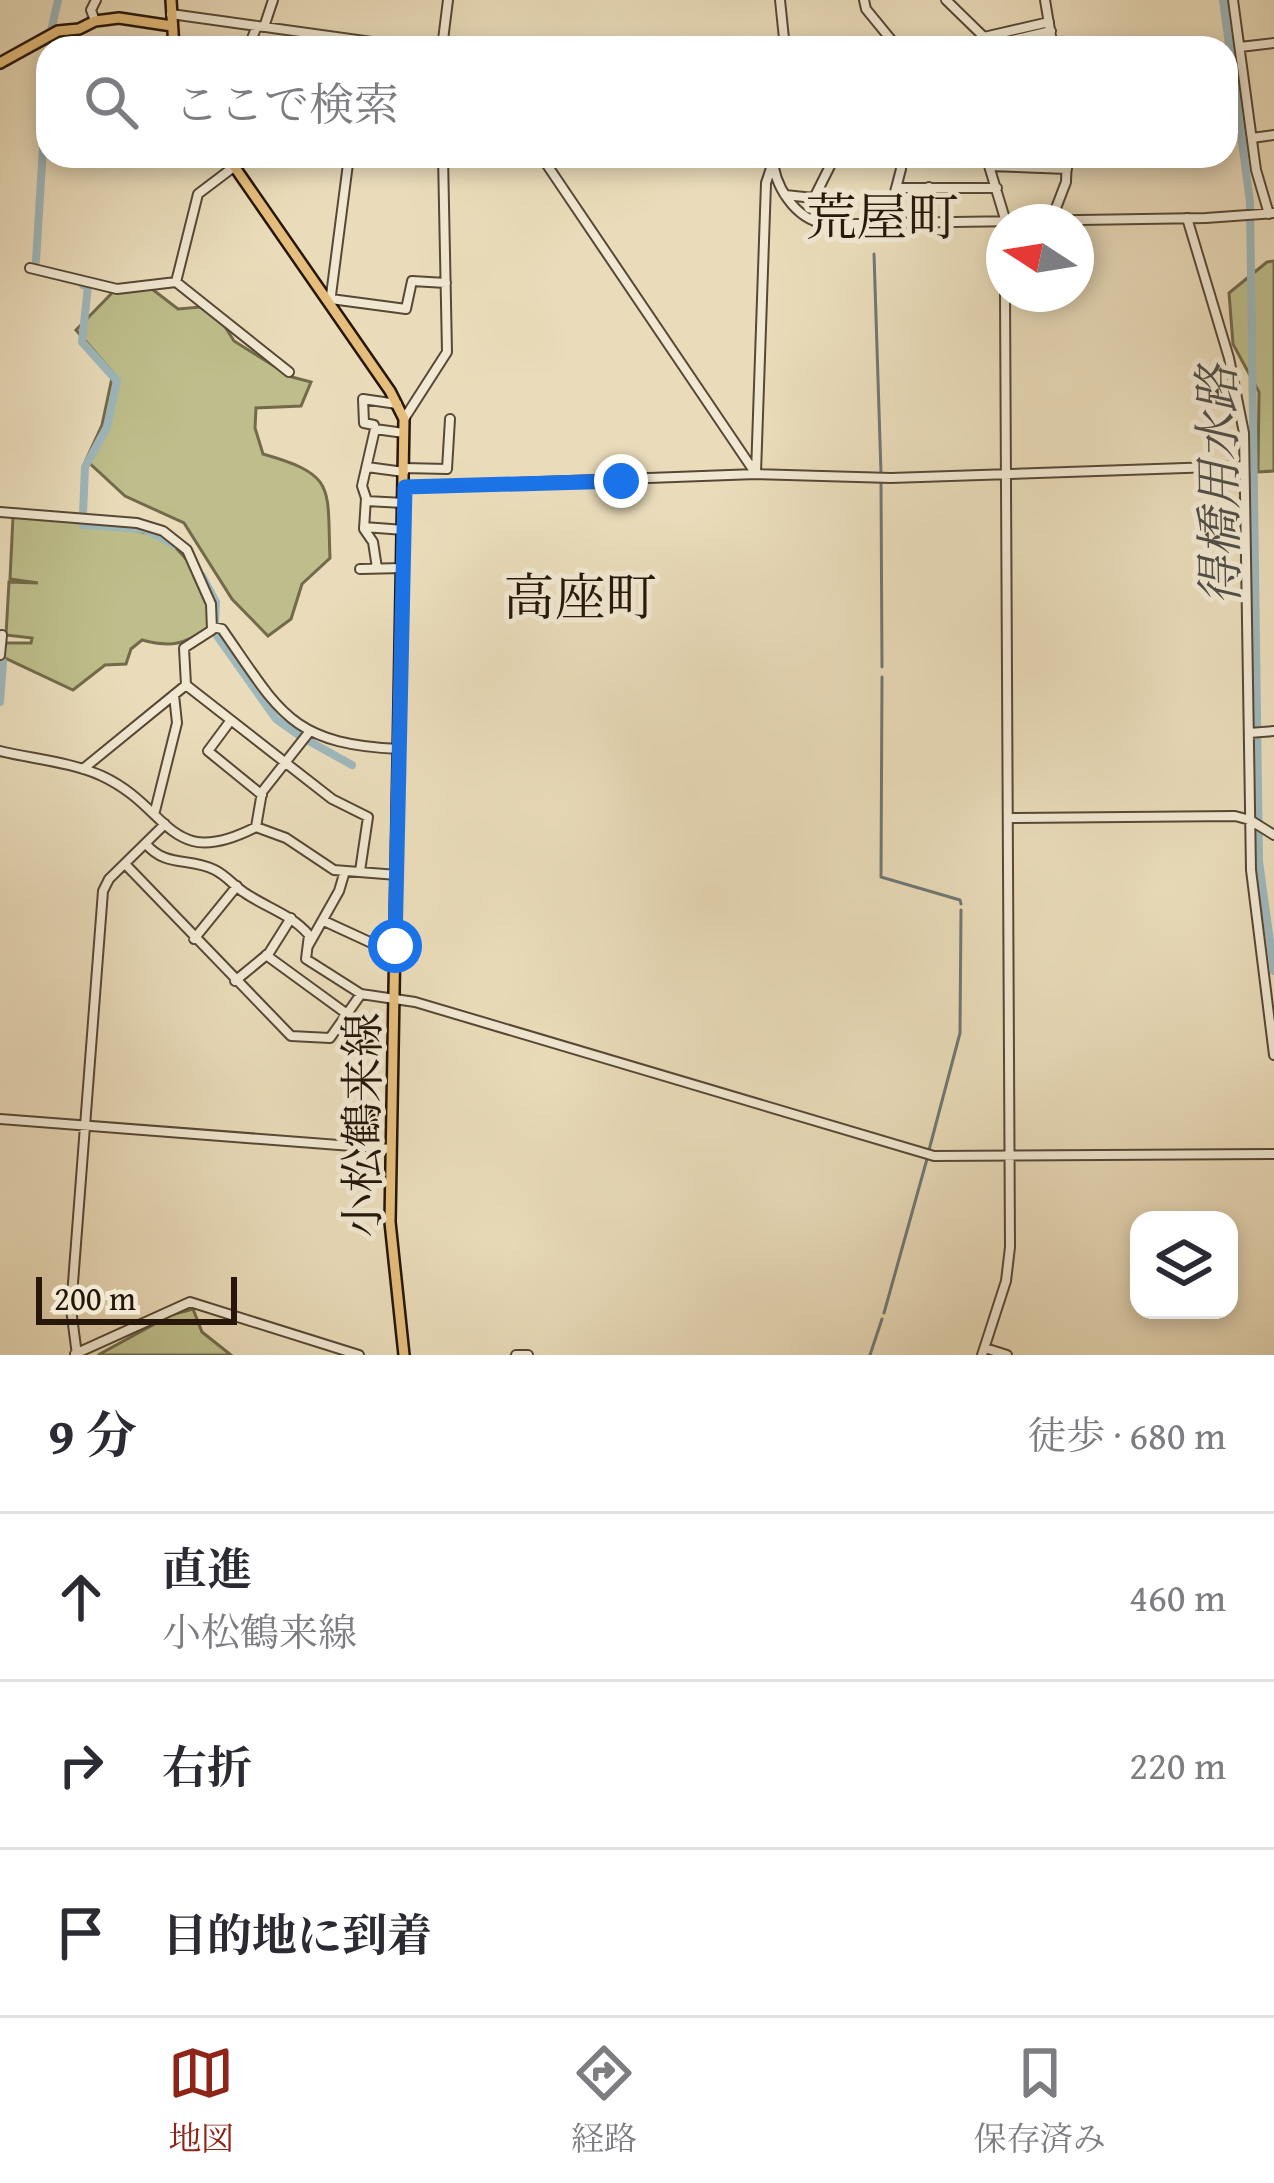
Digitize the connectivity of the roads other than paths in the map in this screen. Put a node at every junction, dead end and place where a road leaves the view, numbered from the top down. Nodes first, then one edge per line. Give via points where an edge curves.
1 (97, 0) edge
2 (171, 0) edge
3 (273, 0) edge
4 (448, 0) edge
5 (780, 0) edge
6 (864, 0) edge
7 (946, 0) edge
8 (1045, 0) edge
9 (1233, 0) edge
10 (171, 20) junction
11 (95, 21) junction
12 (1050, 26) junction
13 (261, 27) junction
14 (49, 36) edge
15 (173, 36) edge
16 (255, 36) edge
17 (312, 36) edge
18 (444, 36) edge
19 (783, 36) edge
20 (885, 36) edge
21 (983, 36) edge
22 (990, 36) edge
23 (1017, 36) edge
24 (1051, 36) edge
25 (36, 43) edge
26 (1274, 43) edge
27 (1240, 47) junction
28 (0, 63) edge
29 (1274, 135) edge
30 (1252, 138) junction
31 (232, 168) edge
32 (236, 168) edge
33 (347, 168) edge
34 (443, 168) edge
35 (549, 168) edge
36 (771, 168) edge
37 (774, 168) edge
38 (830, 168) edge
39 (902, 168) edge
40 (990, 168) edge
41 (1057, 168) edge
42 (1067, 169) joint
43 (929, 187) junction
44 (896, 188) junction
45 (997, 188) junction
46 (785, 195) junction
47 (814, 198) junction
48 (1001, 204) edge
49 (1056, 204) edge
50 (1267, 214) edge
51 (1187, 218) junction
52 (1094, 220) edge
53 (931, 221) junction
54 (986, 221) edge
55 (815, 223) junction
56 (887, 223) junction
57 (30, 268) dead end
58 (176, 282) junction
59 (446, 284) junction
60 (330, 303) junction
61 (1005, 312) edge
62 (289, 372) dead end
63 (398, 404) junction
64 (450, 418) dead end
65 (404, 419) junction
66 (375, 429) junction
67 (404, 433) junction
68 (1244, 466) junction
69 (367, 467) junction
70 (404, 470) junction
71 (1005, 474) junction
72 (756, 475) junction
73 (405, 487) junction
74 (366, 501) junction
75 (404, 503) junction
76 (0, 512) edge
77 (364, 527) junction
78 (404, 530) junction
79 (377, 568) junction
80 (403, 568) junction
81 (360, 569) dead end
82 (213, 627) junction
83 (2, 635) edge
84 (0, 655) edge
85 (187, 685) junction
86 (174, 695) junction
87 (230, 719) junction
88 (310, 731) junction
89 (1274, 731) edge
90 (1254, 732) junction
91 (400, 749) junction
92 (0, 752) edge
93 (285, 762) junction
94 (83, 769) junction
95 (262, 795) junction
96 (154, 811) junction
97 (1009, 818) junction
98 (1255, 823) junction
99 (164, 824) junction
100 (256, 827) junction
101 (1274, 835) edge
102 (146, 844) junction
103 (126, 865) junction
104 (345, 871) junction
105 (360, 872) junction
106 (397, 875) junction
107 (237, 886) junction
108 (291, 918) junction
109 (324, 921) junction
110 (194, 939) junction
111 (395, 946) junction
112 (308, 947) junction
113 (266, 955) junction
114 (235, 981) junction
115 (361, 994) junction
116 (394, 998) junction
117 (347, 1014) junction
118 (1274, 1055) edge
119 (0, 1119) edge
120 (87, 1126) junction
121 (392, 1149) junction
122 (1010, 1153) junction
123 (1274, 1154) edge
124 (983, 1351) edge
125 (75, 1355) edge
126 (359, 1355) edge
127 (404, 1355) edge
128 (517, 1355) edge
129 (528, 1355) edge
130 (1007, 1355) edge

1 - 11 street
2 - 10 main road
3 - 13 street
4 - 18 street
5 - 19 street
6 - 20 street
7 - 21 street
8 - 12 street
9 - 27 street
10 - 11 main road
10 - 13 street
10 - 15 main road
11 - 14 main road
12 - 22 street
12 - 23 street
12 - 24 street
13 - 16 street
13 - 17 street
25 - 28 main road
26 - 27 street
27 - 30 street
29 - 30 street
30 - 50 street
31 - 58 street via 198,194
32 - 60 main road, 小松鶴来線
33 - 60 street
34 - 59 street
35 - 72 street
36 - 72 street
37 - 46 street
38 - 47 street
39 - 44 street
40 - 45 street
41 - 42 street
42 - 49 street
43 - 44 street
43 - 45 street
43 - 53 street
44 - 56 street
45 - 48 street
46 - 47 street
46 - 55 street
47 - 55 street
50 - 51 street
51 - 52 street
51 - 68 street via 1229,358
53 - 54 street
53 - 56 street
55 - 56 street
57 - 58 street via 117,289
58 - 62 street
59 - 60 street via 412,280 406,309
59 - 65 street via 447,352
60 - 63 main road, 小松鶴来線
61 - 71 street
63 - 65 main road, 小松鶴来線
63 - 66 street via 363,399 364,423
64 - 70 street via 447,469
65 - 67 main road, 小松鶴来線
66 - 67 street
66 - 69 street
67 - 70 main road, 小松鶴来線
68 - 71 street
68 - 90 street
69 - 70 street
69 - 74 street
70 - 73 main road, 小松鶴来線
71 - 72 street
71 - 97 street
72 - 73 street
73 - 75 main road, 小松鶴来線
74 - 75 street
74 - 77 street
75 - 78 main road, 小松鶴来線
76 - 82 street via 163,531 187,550
77 - 78 street
77 - 79 street
78 - 80 main road, 小松鶴来線
79 - 80 street
79 - 81 street
80 - 91 main road, 小松鶴来線
82 - 85 street via 184,648
82 - 88 street via 222,628 274,702
83 - 84 street
85 - 86 street
85 - 87 street
86 - 94 street
86 - 96 street via 177,724
87 - 93 street
87 - 95 street via 208,751
88 - 91 street via 340,744
88 - 93 street
89 - 90 street
90 - 98 street
91 - 106 main road, 小松鶴来線
92 - 94 street
93 - 95 street
93 - 105 street via 368,818
94 - 96 street
95 - 100 street
96 - 99 street
97 - 98 street
97 - 122 street
98 - 101 street
98 - 118 street via 1251,870
99 - 100 street via 176,837 203,844
99 - 102 street
100 - 104 street
102 - 103 street
102 - 107 street via 155,855 204,865
103 - 110 street
103 - 120 street via 103,891
104 - 105 street
104 - 109 street
105 - 106 street
106 - 111 main road, 小松鶴来線
107 - 108 street
107 - 110 street
108 - 112 street via 309,935
108 - 113 street
109 - 111 street
109 - 112 street
110 - 114 street
111 - 116 main road, 小松鶴来線
112 - 115 street via 306,959
113 - 114 street
113 - 117 street
114 - 117 street via 291,1036 331,1038
115 - 116 street
115 - 117 street
116 - 121 main road, 小松鶴来線
116 - 122 street via 934,1156
119 - 120 street
120 - 121 street
120 - 125 street via 70,1309
121 - 127 main road, 小松鶴来線 via 390,1222
122 - 123 street
122 - 124 street via 1010,1262
124 - 130 street
125 - 126 street via 197,1302
128 - 129 street

